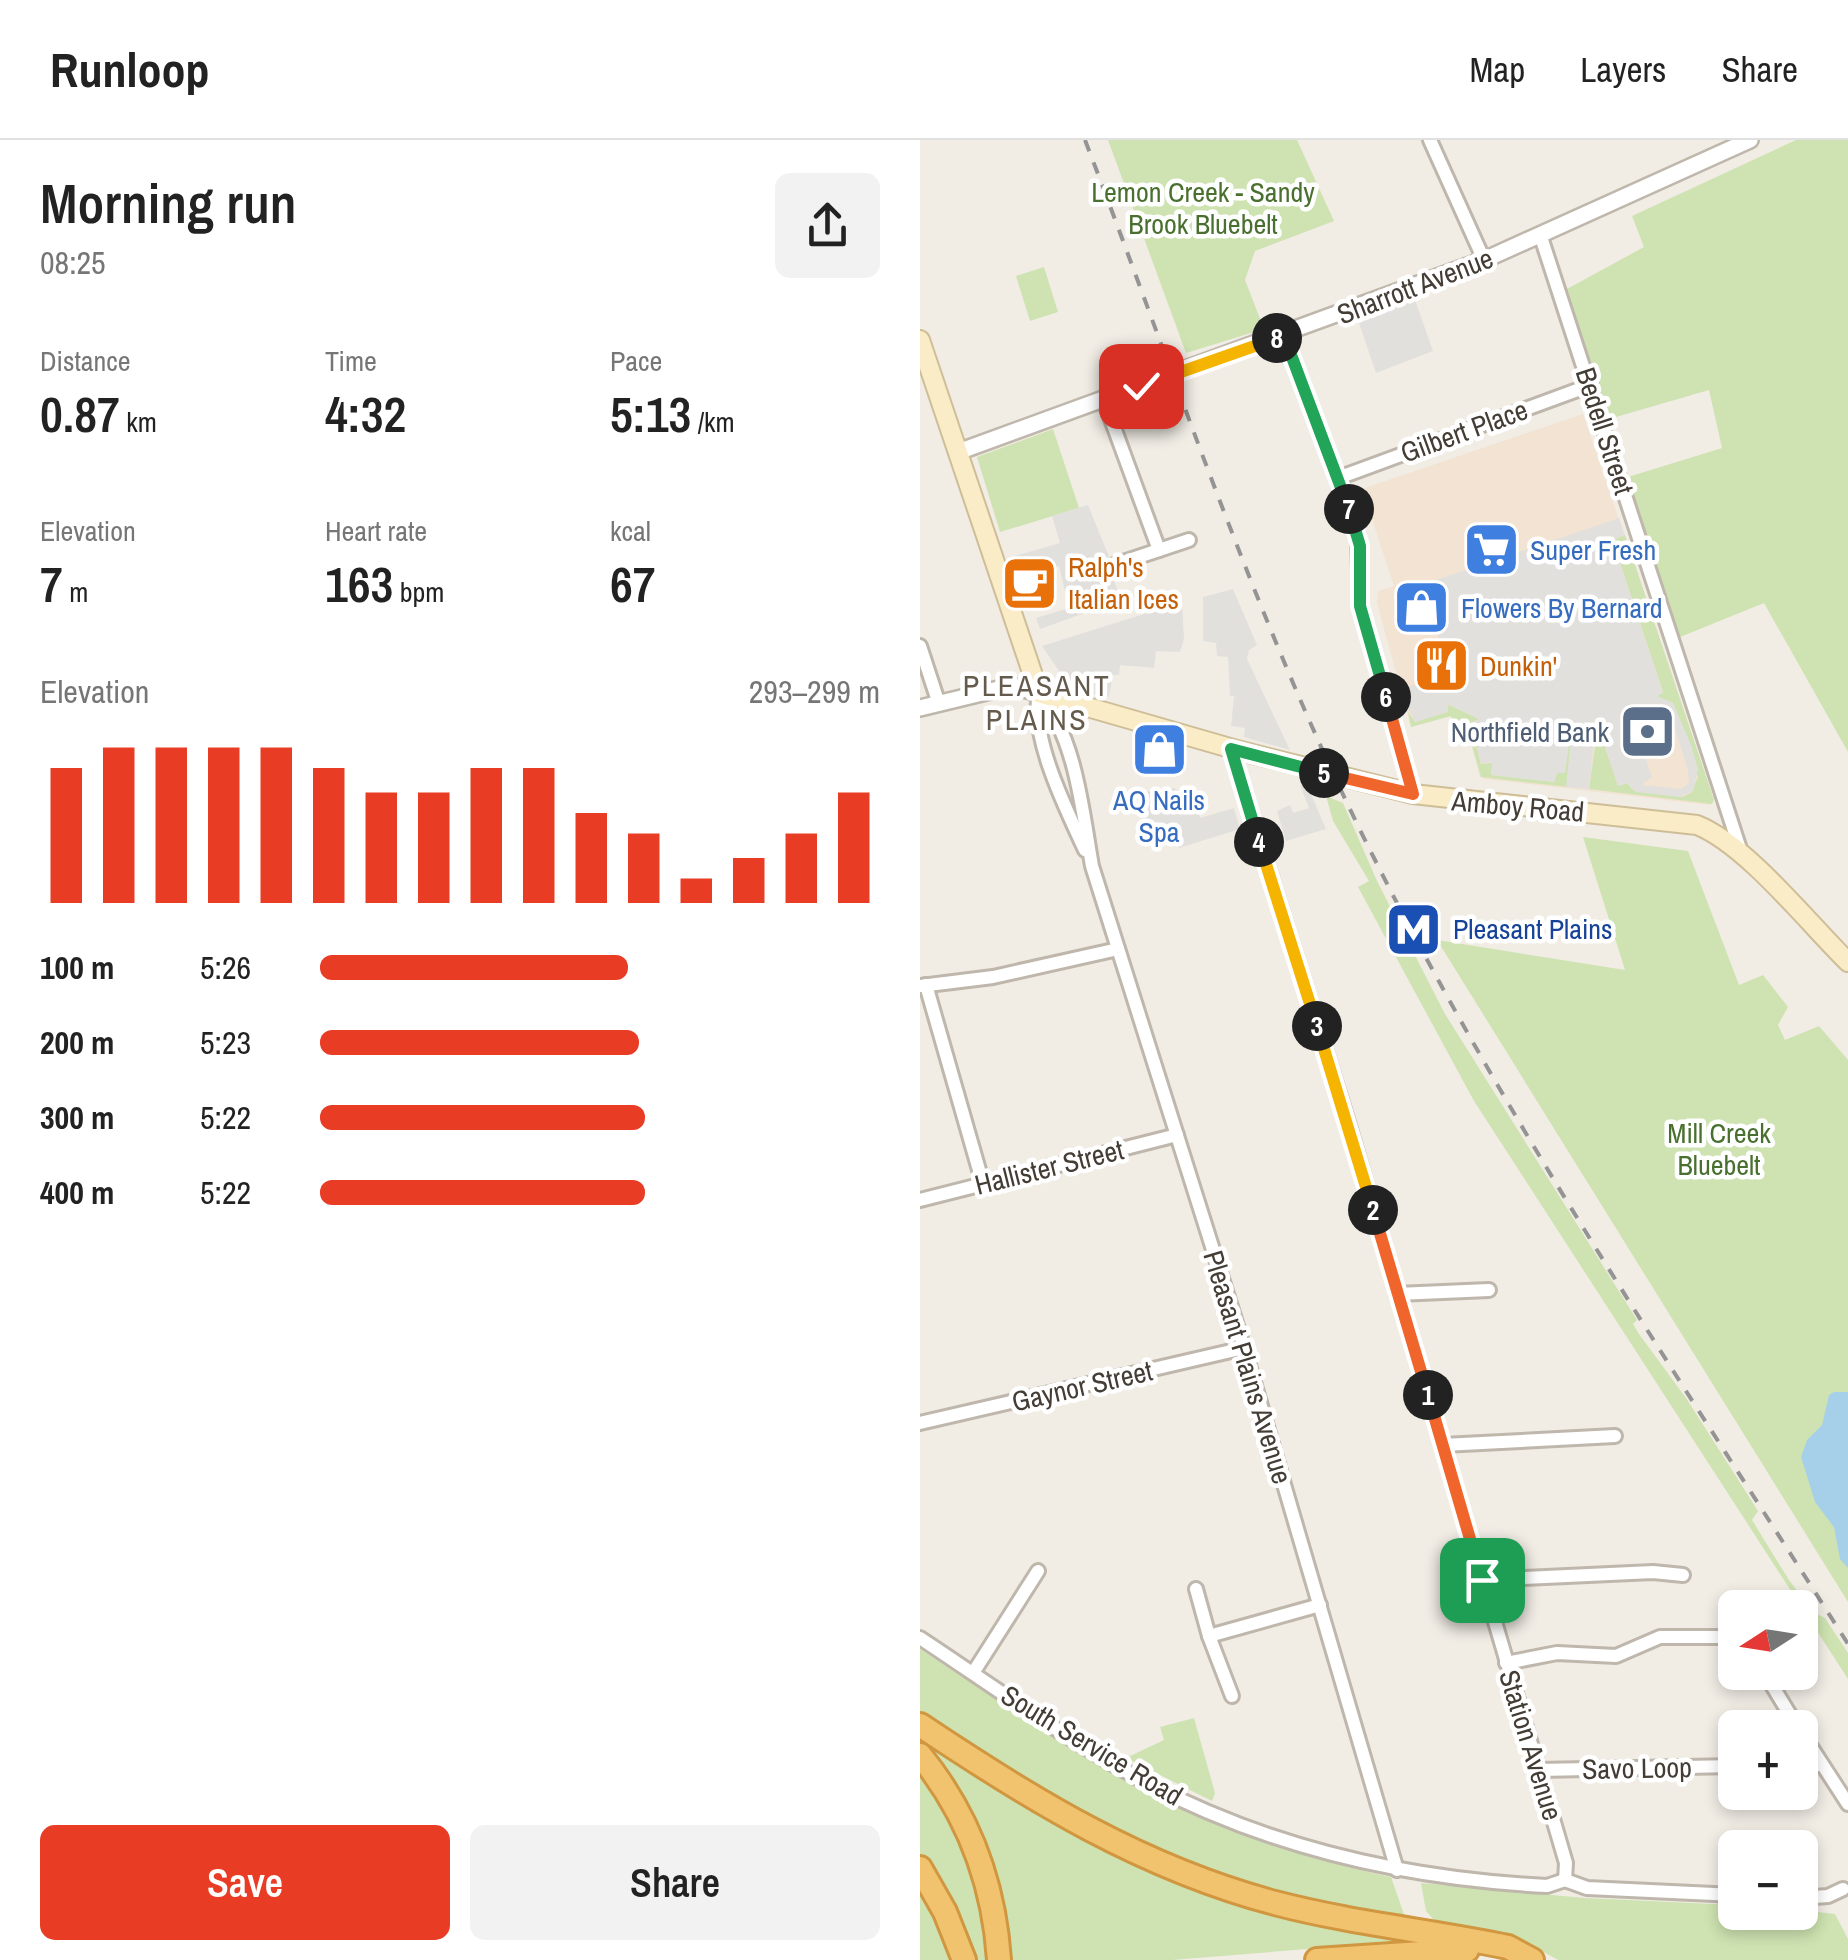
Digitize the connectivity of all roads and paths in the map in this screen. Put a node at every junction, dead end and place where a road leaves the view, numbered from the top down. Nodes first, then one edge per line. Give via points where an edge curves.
1 (1430, 140) edge
2 (1750, 140) edge
3 (1542, 237) junction
4 (1484, 260) junction
5 (1284, 336) junction
6 (920, 340) edge
7 (924, 362) edge
8 (1591, 385) junction
9 (1104, 400) junction
10 (958, 452) junction
11 (1338, 478) junction
12 (1188, 540) dead end
13 (1160, 550) junction
14 (1114, 565) dead end
15 (920, 646) edge
16 (1039, 693) junction
17 (939, 704) junction
18 (920, 708) edge
19 (1231, 749) junction
20 (1413, 794) junction
21 (1741, 854) junction
22 (1092, 866) junction
23 (1118, 949) junction
24 (1848, 962) edge
25 (923, 985) edge
26 (1178, 1135) junction
27 (983, 1184) junction
28 (920, 1200) edge
29 (1489, 1290) dead end
30 (1398, 1294) junction
31 (1244, 1348) junction
32 (920, 1423) edge
33 (1615, 1436) dead end
34 (1443, 1444) junction
35 (1038, 1571) dead end
36 (1682, 1575) dead end
37 (1482, 1580) junction
38 (1196, 1588) dead end
39 (1320, 1605) junction
40 (1209, 1636) junction
41 (1718, 1637) edge
42 (920, 1638) edge
43 (1506, 1663) junction
44 (973, 1674) junction
45 (1232, 1696) dead end
46 (920, 1725) edge
47 (920, 1755) edge
48 (1818, 1759) edge
49 (1818, 1764) edge
50 (1821, 1764) junction
51 (1718, 1766) edge
52 (1539, 1770) junction
53 (1848, 1804) edge
54 (920, 1868) edge
55 (1397, 1870) junction
56 (1565, 1880) junction
57 (1843, 1888) dead end
58 (1718, 1894) edge
59 (1818, 1897) edge
60 (964, 1960) edge
61 (999, 1960) edge
62 (1317, 1960) edge
63 (1524, 1960) edge
64 (1532, 1960) edge

1 - 4 street
2 - 3 street, Sharrott Avenue
3 - 4 street, Sharrott Avenue
3 - 8 street, Bedell Street
4 - 5 street, Sharrott Avenue
5 - 9 street, Sharrott Avenue
5 - 11 street
6 - 7 main road
7 - 10 main road
8 - 11 street, Gilbert Place
8 - 21 street, Bedell Street
9 - 10 street, Sharrott Avenue
9 - 13 street
10 - 16 main road
11 - 20 street via 1360,546 1360,606
12 - 13 street
13 - 14 street
15 - 17 street
16 - 17 street via 1011,686
16 - 19 main road, Amboy Road
16 - 22 street, Pleasant Plains Avenue via 1057,715
16 - 22 street, Pleasant Plains Avenue via 1036,716 1062,802
17 - 18 street
19 - 20 main road, Amboy Road
19 - 30 street, Station Avenue
20 - 21 main road, Amboy Road via 1687,823 1714,832
21 - 24 main road, Amboy Road
22 - 23 street, Pleasant Plains Avenue
23 - 25 street
23 - 26 street, Pleasant Plains Avenue
25 - 27 street
26 - 27 street, Hallister Street
26 - 31 street, Pleasant Plains Avenue
27 - 28 street, Hallister Street
29 - 30 street
30 - 34 street, Station Avenue
31 - 32 street, Gaynor Street
31 - 39 street, Pleasant Plains Avenue
33 - 34 street
34 - 37 street, Station Avenue
35 - 44 street
36 - 37 street
37 - 43 street, Station Avenue
38 - 40 street
39 - 40 street
39 - 55 street, Pleasant Plains Avenue
40 - 45 street
41 - 43 street via 1660,1637 1616,1656 1557,1653
42 - 44 street, South Service Road
43 - 52 street, Station Avenue
44 - 55 street, South Service Road via 1122,1769 1202,1810 1295,1844
46 - 64 highway via 1086,1830 1192,1877 1296,1908 1508,1948
47 - 61 highway via 955,1805 979,1859
48 - 50 street
49 - 50 street
50 - 53 street
51 - 52 street, Savo Loop
52 - 56 street, Station Avenue
54 - 60 highway
55 - 56 street, South Service Road via 1511,1884 1554,1886
56 - 58 street, South Service Road via 1587,1888
57 - 59 street
62 - 63 highway via 1463,1950

